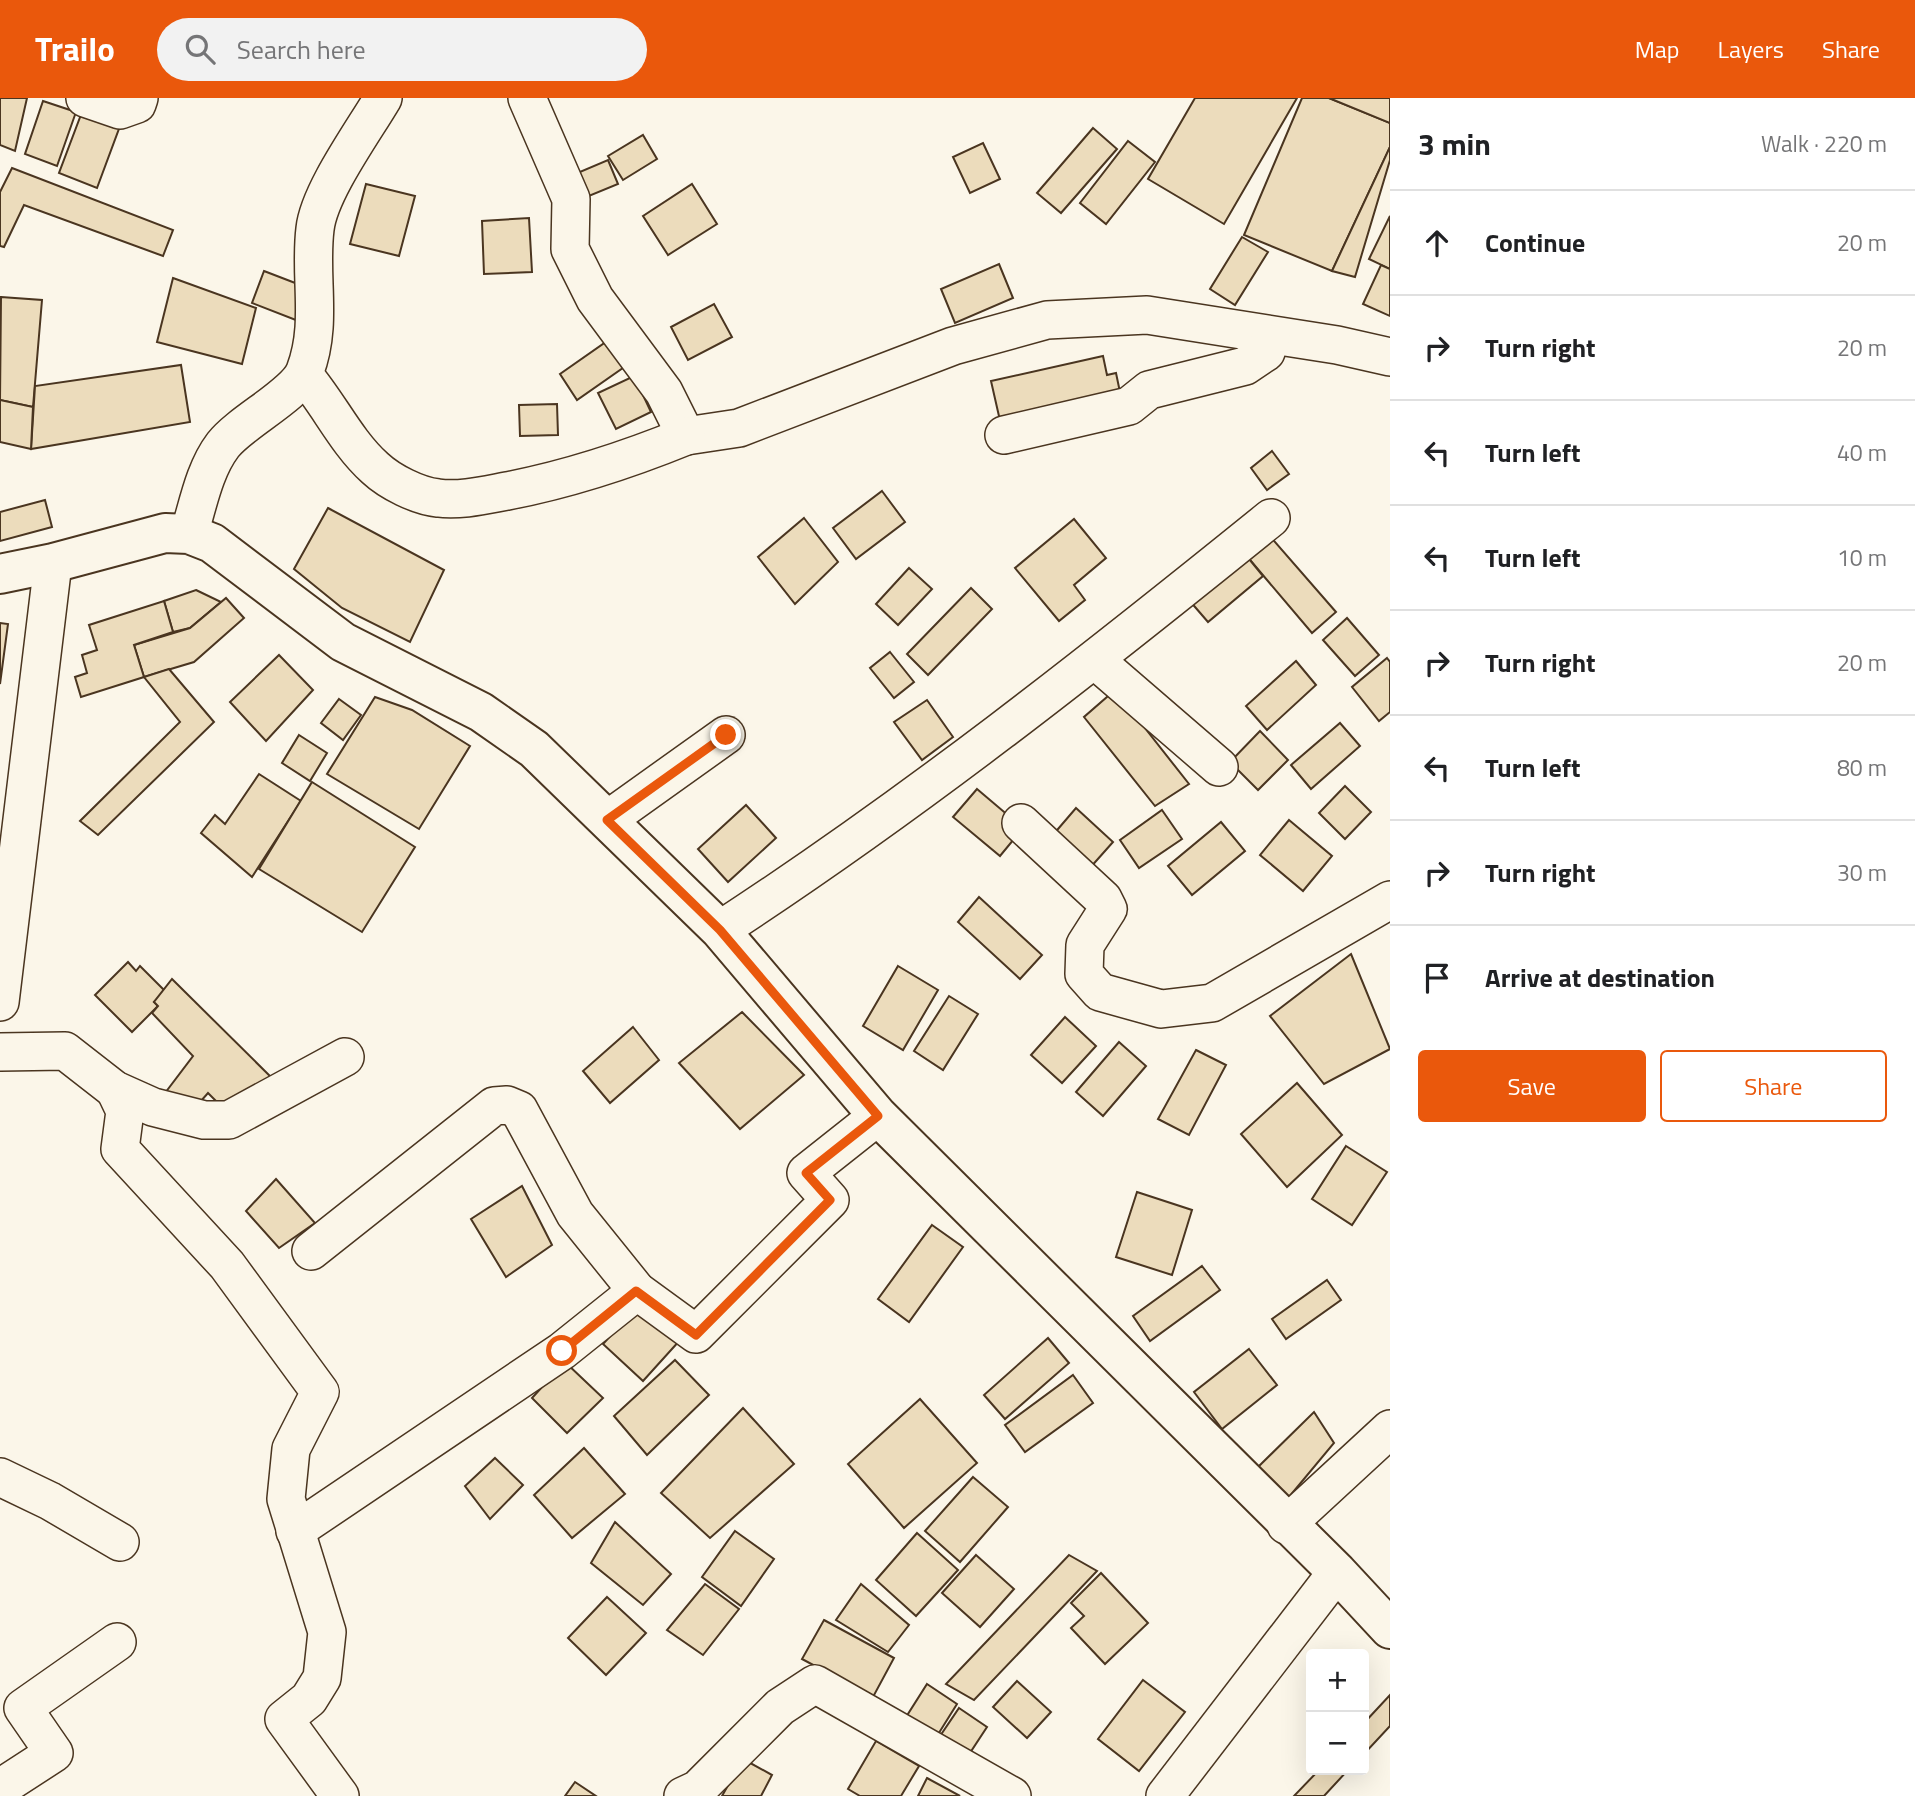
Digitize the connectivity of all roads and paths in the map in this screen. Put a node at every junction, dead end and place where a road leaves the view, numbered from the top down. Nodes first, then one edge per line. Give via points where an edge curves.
1 (85, 98) edge
2 (139, 98) edge
3 (383, 98) edge
4 (527, 98) edge
5 (1271, 337) junction
6 (1390, 357) edge
7 (304, 374) junction
8 (1004, 435) dead end
9 (686, 436) junction
10 (1271, 518) dead end
11 (189, 534) junction
12 (53, 564) junction
13 (0, 574) edge
14 (1095, 660) junction
15 (726, 735) dead end
16 (1219, 767) dead end
17 (607, 820) junction
18 (1021, 823) dead end
19 (1390, 900) edge
20 (720, 930) junction
21 (0, 1002) edge
22 (0, 1052) edge
23 (345, 1057) dead end
24 (115, 1090) junction
25 (878, 1116) junction
26 (311, 1251) dead end
27 (636, 1291) junction
28 (1390, 1429) edge
29 (0, 1477) edge
30 (1286, 1525) junction
31 (295, 1531) junction
32 (120, 1542) dead end
33 (1337, 1572) junction
34 (1390, 1629) edge
35 (117, 1642) dead end
36 (0, 1788) edge
37 (340, 1796) edge
38 (682, 1796) edge
39 (1012, 1796) edge
40 (1165, 1796) edge

1 - 2 street via 120,110
3 - 7 street via 324,199 315,228 316,337
4 - 9 street via 571,199 570,249 595,299 664,392
5 - 6 street
5 - 8 street via 1266,352 1245,366 1162,385 1129,406
5 - 9 street via 1147,315 1047,320 953,346 738,428
7 - 9 street via 375,469 436,498 474,497 559,481
7 - 11 street via 223,446 207,475
10 - 14 street
11 - 12 main road via 165,533
11 - 17 main road via 212,543 343,642 508,728
12 - 13 main road
12 - 21 street
14 - 16 street
14 - 20 street via 810,872
15 - 17 street
17 - 20 main road
18 - 19 street via 1103,899 1108,909 1085,945 1084,974 1100,992 1161,1009 1212,1003
20 - 25 main road
22 - 24 street via 65,1051
23 - 24 street via 229,1120 183,1116
24 - 31 street via 125,1111 120,1149 227,1265 320,1392 291,1449 286,1499
25 - 27 street via 806,1173 830,1200 696,1335
25 - 30 main road
26 - 27 street via 494,1106 507,1105 519,1110 575,1214
27 - 31 street via 562,1351
28 - 30 street
29 - 32 street
30 - 33 main road
31 - 37 street via 327,1632 322,1678 309,1699 284,1719
33 - 34 main road
33 - 40 street
35 - 36 street via 23,1708 54,1753
38 - 39 street via 698,1789 780,1707 816,1684

